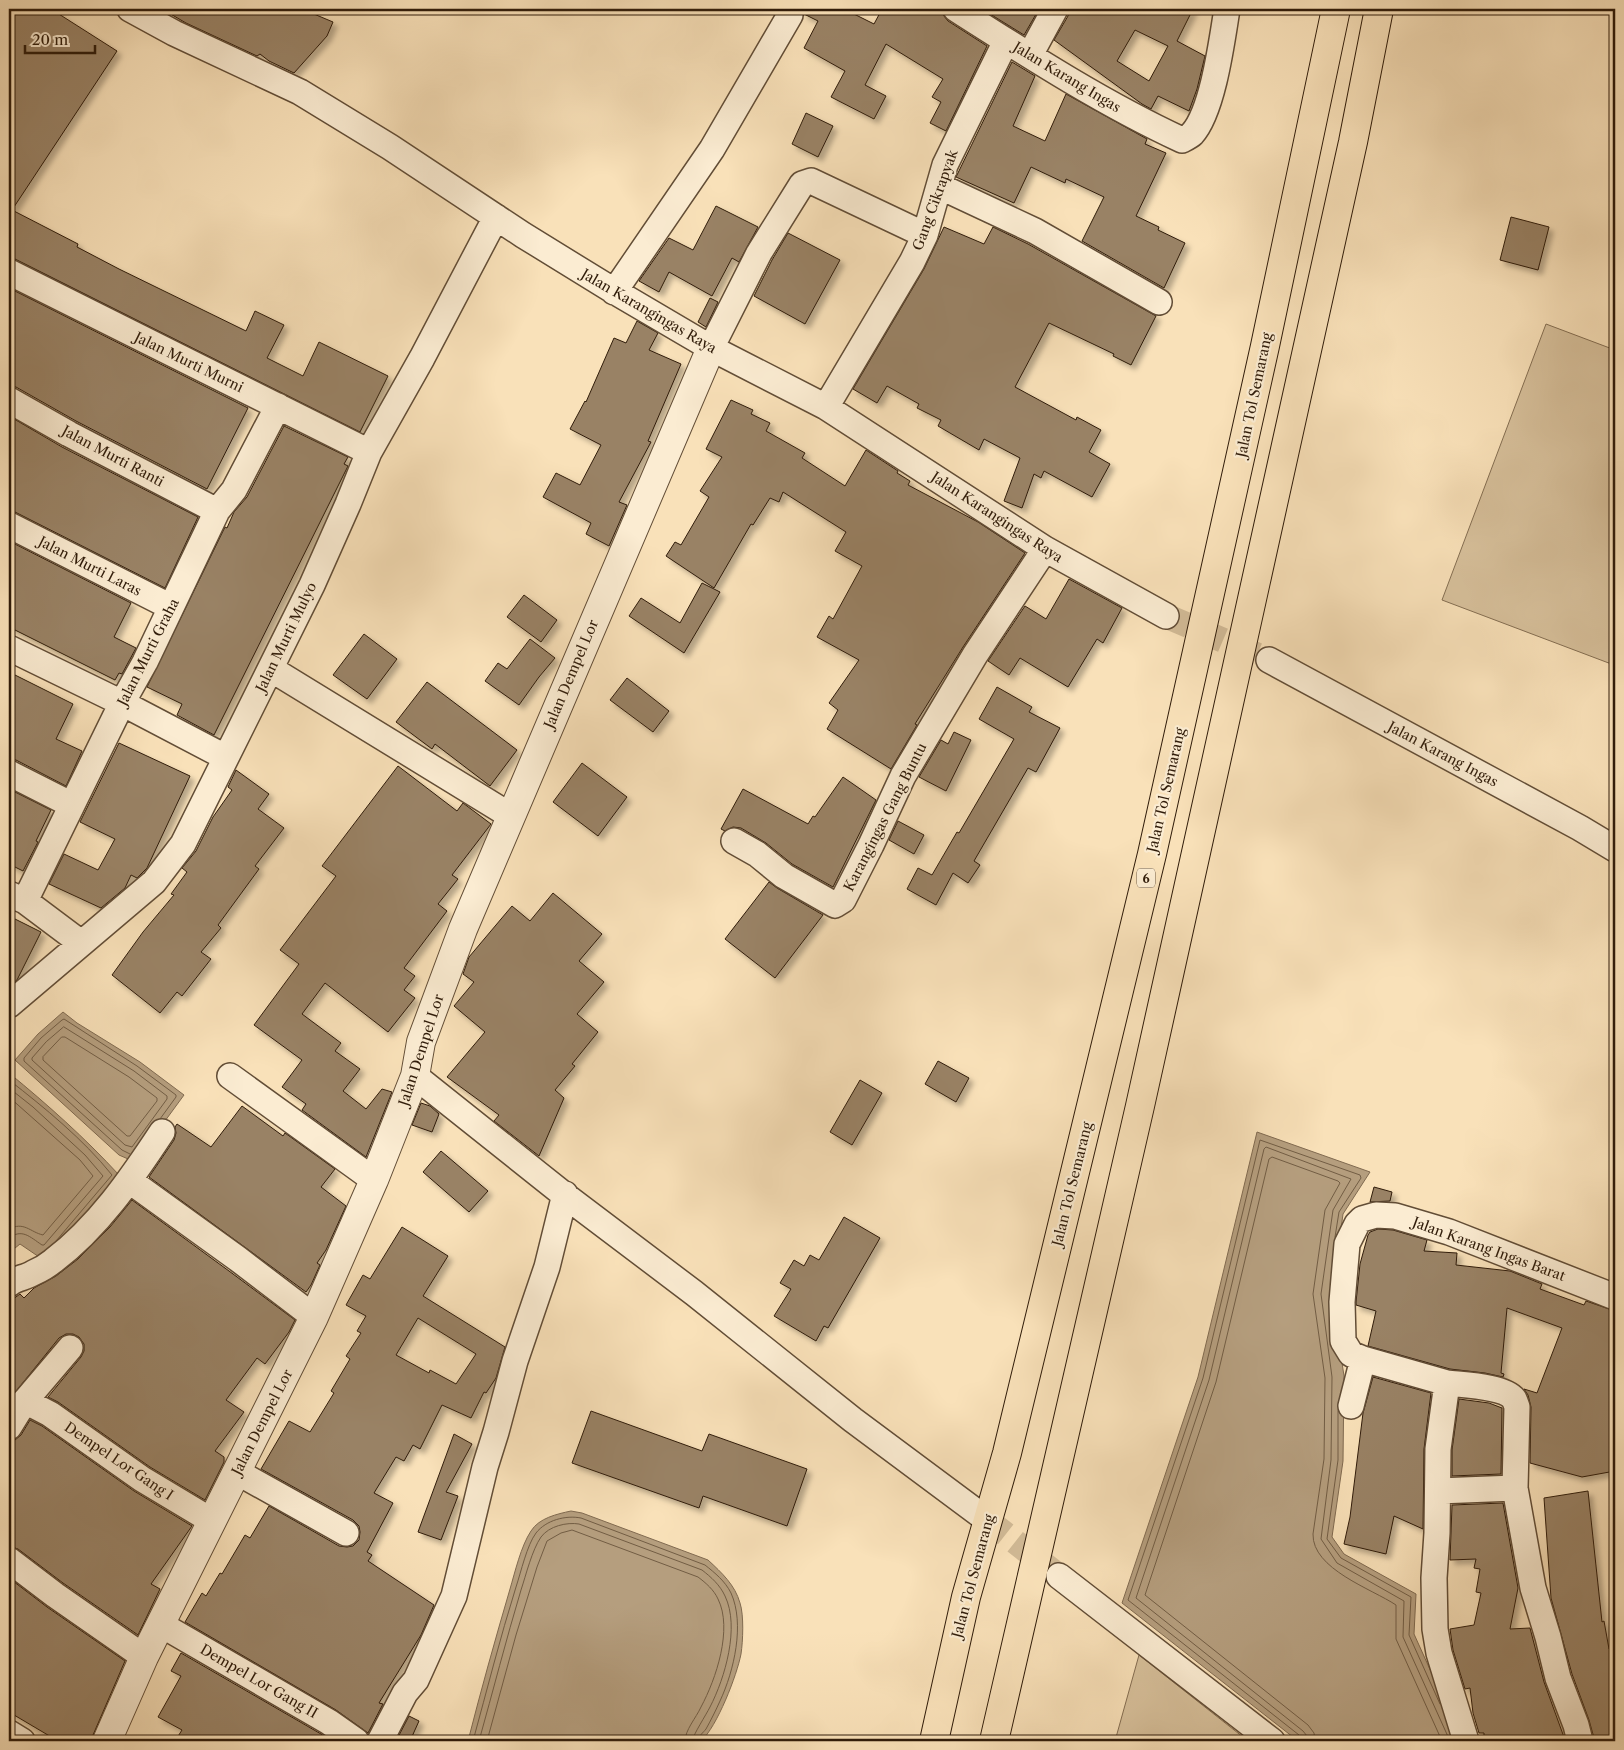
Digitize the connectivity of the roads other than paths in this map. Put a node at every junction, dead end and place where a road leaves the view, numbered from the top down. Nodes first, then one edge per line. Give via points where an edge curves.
1 (130, 9) edge
2 (956, 9) edge
3 (1055, 9) edge
4 (1227, 9) edge
5 (1336, 9) edge
6 (1379, 9) edge
7 (790, 15) dead end
8 (1006, 41) junction
9 (1030, 55) junction
10 (938, 186) junction
11 (496, 217) junction
12 (925, 235) junction
13 (12, 281) edge
14 (614, 292) junction
15 (1159, 302) dead end
16 (711, 348) junction
17 (9, 400) edge
18 (278, 406) junction
19 (826, 407) junction
20 (369, 452) junction
21 (217, 511) junction
22 (9, 525) edge
23 (1045, 549) junction
24 (171, 608) junction
25 (1166, 616) tunnel mouth
26 (9, 648) edge
27 (1269, 660) tunnel mouth
28 (271, 669) junction
29 (122, 702) junction
30 (225, 758) junction
31 (9, 773) edge
32 (72, 805) junction
33 (511, 816) junction
34 (734, 841) dead end
35 (1615, 849) edge
36 (17, 897) edge
37 (81, 943) junction
38 (9, 1006) edge
39 (230, 1076) dead end
40 (415, 1076) junction
41 (162, 1132) dead end
42 (374, 1180) junction
43 (130, 1181) junction
44 (571, 1199) junction
45 (9, 1284) edge
46 (1615, 1297) edge
47 (314, 1317) junction
48 (70, 1348) dead end
49 (1363, 1359) junction
50 (1447, 1383) junction
51 (25, 1402) junction
52 (1352, 1406) dead end
53 (9, 1427) edge
54 (237, 1472) junction
55 (1516, 1488) junction
56 (1438, 1491) junction
57 (986, 1519) tunnel mouth
58 (212, 1521) junction
59 (346, 1532) dead end
60 (9, 1560) edge
61 (1059, 1576) tunnel mouth
62 (160, 1624) junction
63 (144, 1657) junction
64 (9, 1733) edge
65 (22, 1741) edge
66 (107, 1741) edge
67 (356, 1741) edge
68 (380, 1741) edge
69 (934, 1741) edge
70 (994, 1741) edge
71 (1272, 1741) edge
72 (1466, 1741) edge
73 (1580, 1741) edge

1 - 11 street, Jalan Karangingas Raya via 300,92
2 - 8 street, Jalan Karang Ingas
3 - 9 street
4 - 9 street, Jalan Karang Ingas via 1209,99 1198,126 1182,140 1142,122
5 - 69 highway, Jalan Tol Semarang / 6 via 1152,854 1007,1453 966,1597
6 - 70 highway via 1351,152 1153,1048
7 - 14 street via 712,150
8 - 9 street, Jalan Karang Ingas
8 - 10 street, Gang Cikrapyak via 945,165
10 - 12 street, Gang Cikrapyak
10 - 15 street via 1035,231
11 - 14 street, Jalan Karangingas Raya
11 - 20 street, Jalan Murti Mulyo
12 - 16 street via 811,181 802,184 759,252
12 - 19 street, Gang Cikrapyak
13 - 18 street, Jalan Murti Murni
14 - 16 street, Jalan Karangingas Raya
16 - 19 street, Jalan Karangingas Raya
16 - 33 street, Jalan Dempel Lor
17 - 21 street, Jalan Murti Ranti
18 - 20 street, Jalan Murti Murni
18 - 21 street, Jalan Murti Graha via 234,490
19 - 23 street, Jalan Karangingas Raya
20 - 28 street, Jalan Murti Mulyo via 312,585
21 - 24 street, Jalan Murti Graha
22 - 24 street, Jalan Murti Laras
23 - 25 street, Jalan Karangingas Raya
23 - 34 street, Karangingas Gang Buntu via 975,655 903,776 843,900 835,905 784,876 757,854
24 - 29 street, Jalan Murti Graha
26 - 29 street
27 - 35 street, Jalan Karang Ingas
28 - 30 street, Jalan Murti Mulyo
28 - 33 street
29 - 30 street
29 - 32 street, Jalan Murti Graha
30 - 37 street, Jalan Murti Mulyo via 183,844 154,882
31 - 32 street
32 - 36 street, Jalan Murti Graha
33 - 40 street, Jalan Dempel Lor via 463,929 421,1042
36 - 37 street
37 - 38 street, Jalan Murti Mulyo
39 - 42 street
40 - 42 street, Jalan Dempel Lor
40 - 44 street
41 - 43 street
42 - 47 street, Jalan Dempel Lor
43 - 45 street via 76,1243 51,1263
43 - 47 street
44 - 57 street via 853,1420
44 - 68 street via 515,1361 454,1596 416,1680 404,1693
46 - 49 street, Jalan Karang Ingas Barat via 1450,1232 1395,1216 1376,1215 1357,1224 1347,1244 1346,1254 1343,1341 1351,1354
47 - 54 street, Jalan Dempel Lor
48 - 51 street
49 - 50 street, Jalan Karang Ingas Barat
49 - 52 street
50 - 55 street, Jalan Karang Ingas Barat via 1487,1387 1514,1398 1517,1407
50 - 56 street via 1438,1450
51 - 53 street
51 - 58 street, Dempel Lor Gang I via 50,1414 142,1480
54 - 58 street, Jalan Dempel Lor
54 - 59 street
55 - 56 street
55 - 73 street, Jalan Karang Ingas Barat via 1533,1588 1558,1678
56 - 72 street via 1435,1629 1439,1653
58 - 62 street, Jalan Dempel Lor
60 - 63 street
61 - 71 street
62 - 63 street, Jalan Dempel Lor
62 - 67 street, Dempel Lor Gang II via 330,1722
63 - 66 street, Jalan Dempel Lor
64 - 65 street

